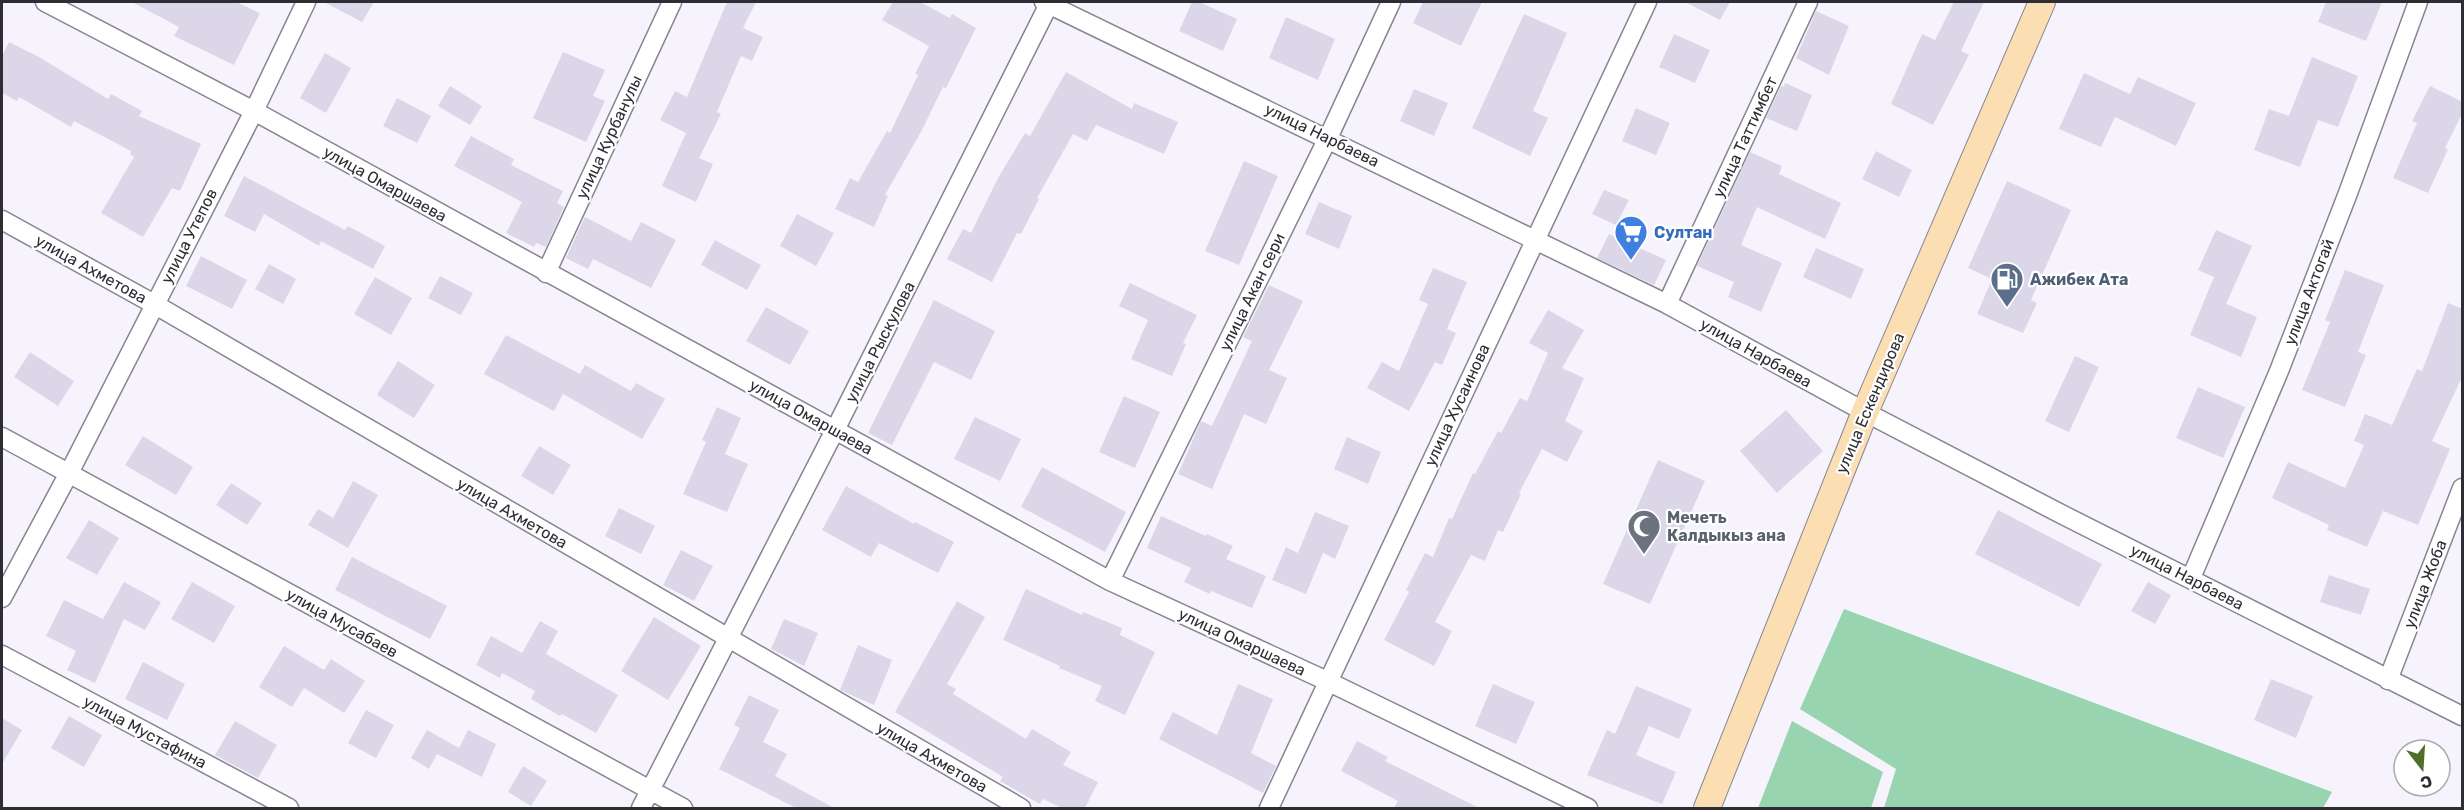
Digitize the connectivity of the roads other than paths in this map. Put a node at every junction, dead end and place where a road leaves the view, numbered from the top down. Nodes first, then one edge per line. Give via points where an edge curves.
1 (45, 2) edge
2 (306, 2) edge
3 (672, 2) edge
4 (1048, 2) edge
5 (1390, 2) edge
6 (1647, 2) edge
7 (1808, 2) edge
8 (2042, 2) edge
9 (2418, 2) edge
10 (254, 111) junction
11 (1328, 138) junction
12 (2, 220) edge
13 (1535, 239) junction
14 (546, 273) junction
15 (154, 304) junction
16 (1667, 304) junction
17 (1865, 412) junction
18 (835, 430) junction
19 (2, 437) edge
20 (69, 473) junction
21 (2463, 488) edge
22 (2191, 579) junction
23 (1110, 581) junction
24 (2, 598) edge
25 (729, 639) junction
26 (2, 654) edge
27 (2388, 680) junction
28 (1327, 681) junction
29 (2463, 716) edge
30 (650, 791) junction
31 (289, 808) edge
32 (641, 808) edge
33 (683, 808) edge
34 (1021, 808) edge
35 (1269, 808) edge
36 (1588, 808) edge
37 (1707, 808) edge

1 - 10 street, улица Омаршаева
2 - 10 street, улица Утепов
3 - 14 street, улица Курбанулы
4 - 11 street, улица Нарбаева
4 - 18 street, улица Рыскулова
5 - 11 street, улица Акан сери
6 - 13 street, улица Хусаинова
7 - 16 street, улица Таттимбет
8 - 17 street, улица Ескендирова
9 - 22 street, улица Актогай via 2279,371
10 - 14 street, улица Омаршаева
10 - 15 street, улица Утепов
11 - 13 street, улица Нарбаева
11 - 23 street, улица Акан сери
12 - 15 street, улица Ахметова
13 - 16 street, улица Нарбаева
13 - 28 street, улица Хусаинова
14 - 18 street, улица Омаршаева
15 - 20 street, улица Утепов
15 - 25 street, улица Ахметова
16 - 17 street, улица Нарбаева
17 - 22 street, улица Нарбаева
17 - 37 street, улица Ескендирова
18 - 23 street, улица Омаршаева
18 - 25 street, улица Рыскулова
19 - 20 street, улица Мусабаев
20 - 24 street, улица Утепов
20 - 30 street, улица Мусабаев
21 - 27 street, улица Жоба
22 - 27 street, улица Нарбаева
23 - 28 street, улица Омаршаева
25 - 30 street, улица Рыскулова
25 - 34 street, улица Ахметова
26 - 31 street, улица Мустафина
27 - 29 street, улица Нарбаева
28 - 35 street, улица Хусаинова
28 - 36 street, улица Омаршаева
30 - 32 street, улица Рыскулова
30 - 33 street, улица Мусабаев

